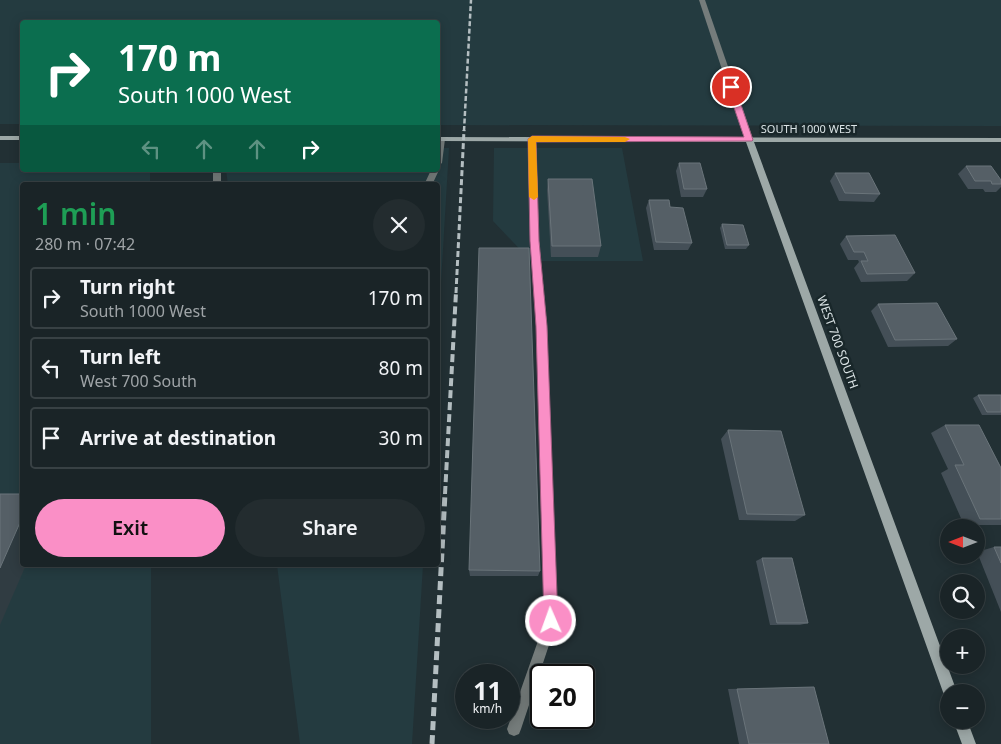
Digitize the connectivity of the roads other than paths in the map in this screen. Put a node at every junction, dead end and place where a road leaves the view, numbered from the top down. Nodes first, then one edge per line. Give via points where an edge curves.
1 (702, 0) edge
2 (0, 138) edge
3 (20, 138) edge
4 (440, 139) edge
5 (532, 139) junction
6 (749, 140) junction
7 (1001, 140) edge
8 (947, 684) edge
9 (520, 711) edge
10 (963, 729) edge
11 (969, 744) edge

1 - 6 street, WEST 700 SOUTH
2 - 3 main road
4 - 5 main road, SOUTH 1000 WEST
5 - 6 main road, SOUTH 1000 WEST
5 - 9 street via 534,241 542,326 551,621
6 - 7 main road, SOUTH 1000 WEST
6 - 8 main road, WEST 700 SOUTH
10 - 11 main road

